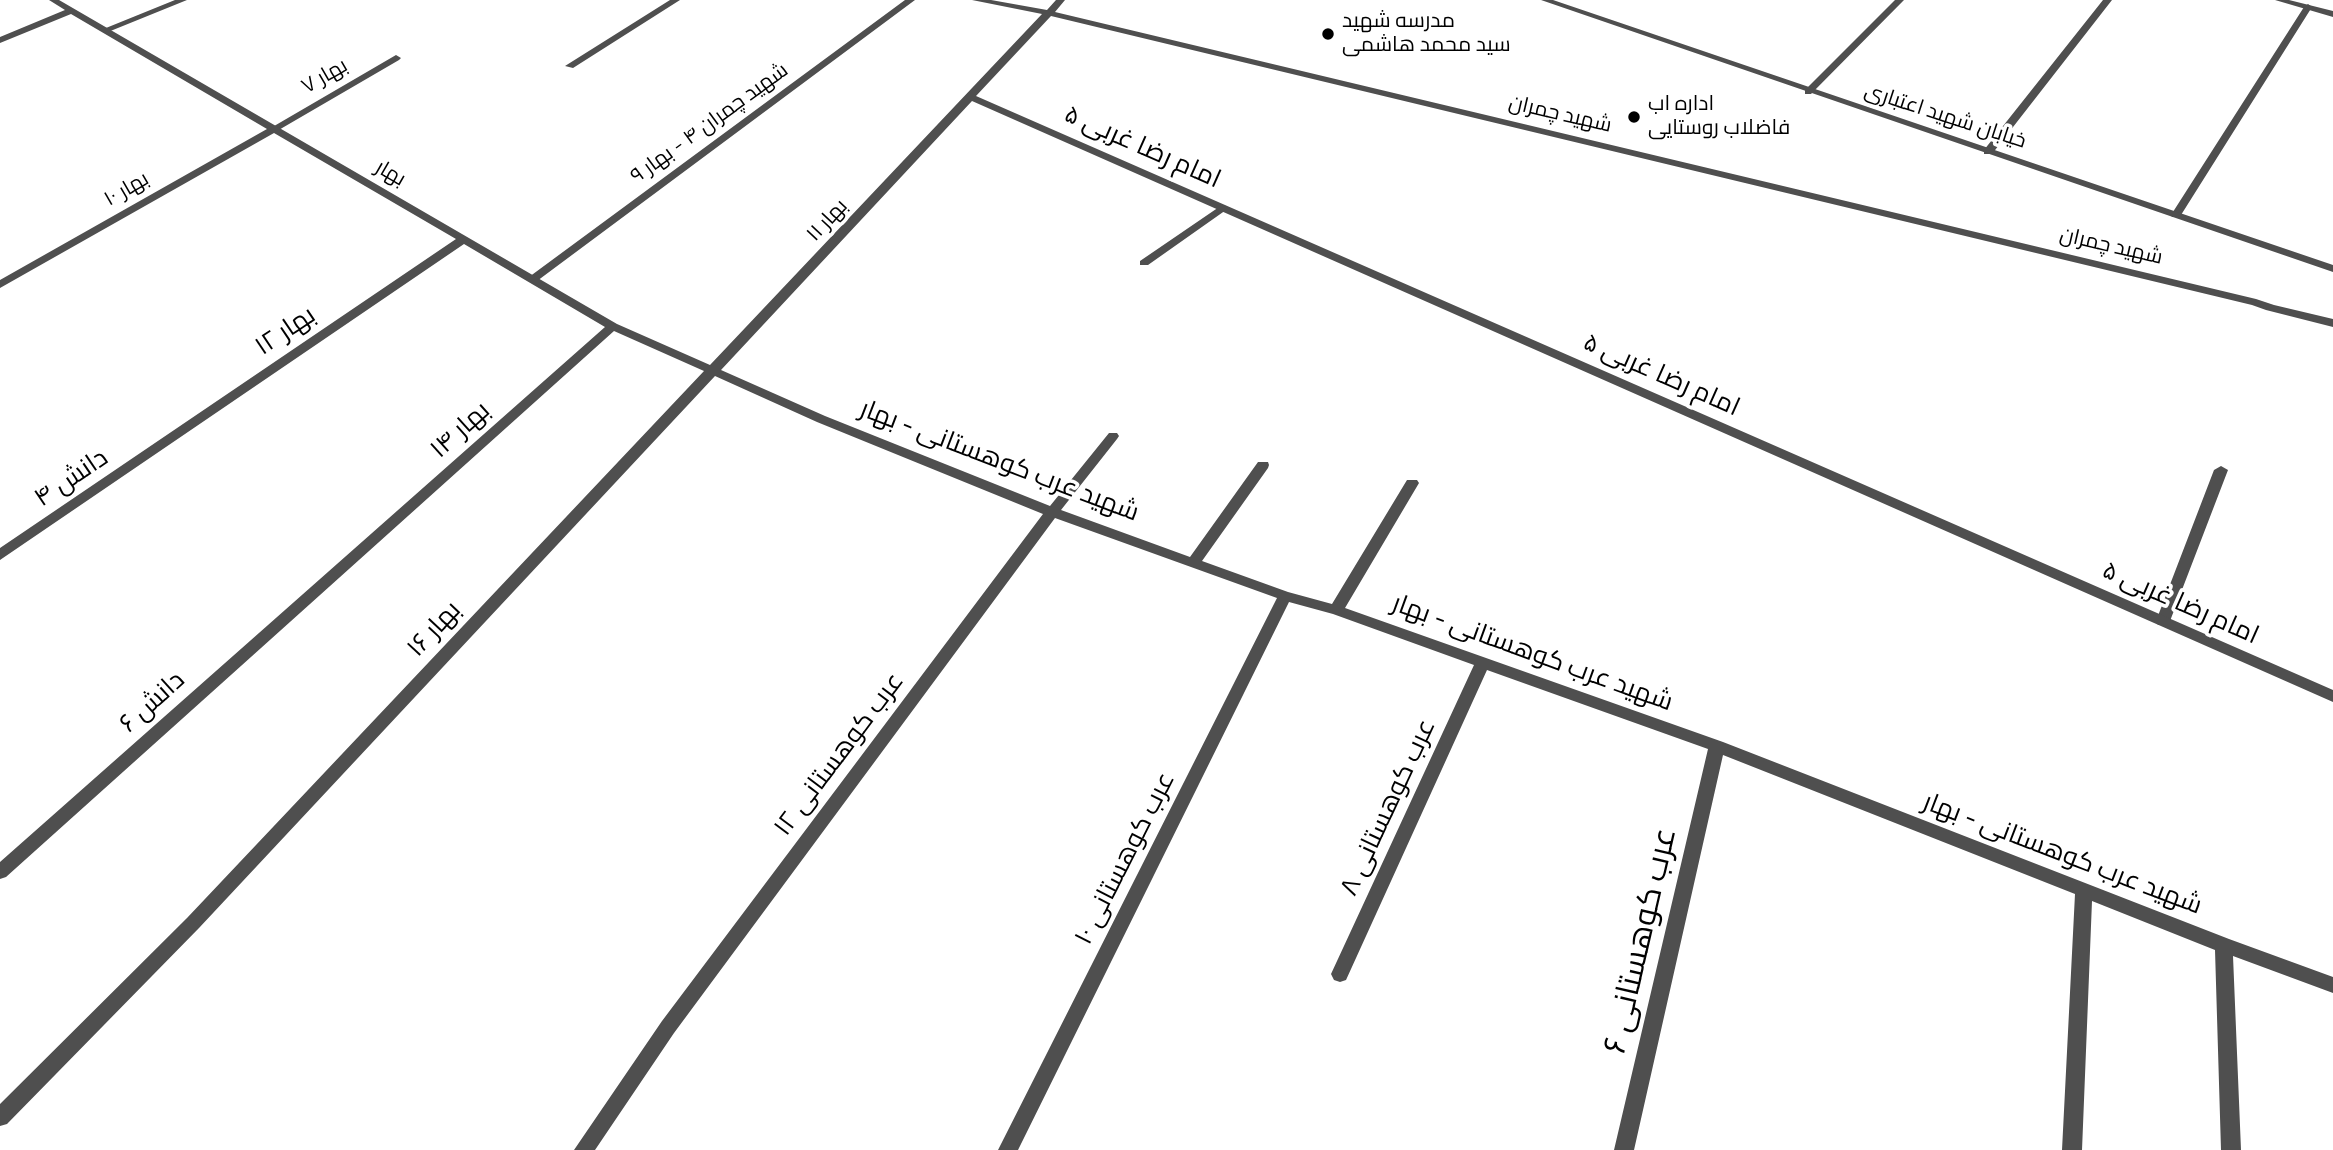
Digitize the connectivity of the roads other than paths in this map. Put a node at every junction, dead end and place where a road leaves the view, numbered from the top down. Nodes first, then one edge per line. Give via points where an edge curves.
1 (53, 0) edge
2 (183, 0) edge
3 (676, 0) edge
4 (911, 0) edge
5 (976, 0) edge
6 (1061, 0) edge
7 (1545, 0) edge
8 (1900, 0) edge
9 (2108, 0) edge
10 (2279, 0) edge
11 (2308, 7) junction
12 (71, 11) junction
13 (1049, 13) junction
14 (2333, 14) edge
15 (105, 30) junction
16 (0, 40) edge
17 (396, 58) dead end
18 (570, 66) dead end
19 (1808, 92) junction
20 (971, 97) junction
21 (274, 129) junction
22 (1988, 152) junction
23 (1222, 208) junction
24 (2176, 215) junction
25 (463, 239) junction
26 (1144, 263) dead end
27 (2333, 269) edge
28 (533, 279) junction
29 (0, 285) edge
30 (2256, 302) junction
31 (2333, 316) edge
32 (2333, 323) edge
33 (613, 326) junction
34 (713, 371) junction
35 (1113, 436) dead end
36 (135, 463) joint
37 (1264, 465) dead end
38 (2221, 470) dead end
39 (1412, 483) dead end
40 (1052, 512) junction
41 (0, 555) edge
42 (1194, 562) junction
43 (338, 571) joint
44 (1284, 596) junction
45 (1336, 610) junction
46 (2163, 621) junction
47 (1483, 662) junction
48 (2333, 696) edge
49 (1717, 746) junction
50 (0, 872) edge
51 (2084, 891) junction
52 (2224, 945) junction
53 (1340, 974) dead end
54 (2333, 985) edge
55 (0, 1117) edge
56 (1009, 1147) edge
57 (583, 1150) edge
58 (1625, 1150) edge
59 (2072, 1150) edge
60 (2231, 1150) edge

1 - 12 street, بهار
2 - 15 street
3 - 18 street
4 - 28 street, شهید چمران ۴ - بهار ۹
5 - 13 street, شهید چمران
6 - 13 street, بهار ۱۱
7 - 19 street, خیابان شهید اعتباری
8 - 19 street
9 - 22 street
10 - 11 street
11 - 14 street
11 - 24 street
12 - 15 street, بهار
12 - 16 street
13 - 20 street, بهار ۱۱
13 - 30 street, شهید چمران
15 - 21 street, بهار
17 - 21 street, بهار ۷
19 - 22 street, خیابان شهید اعتباری
20 - 23 street, امام رضا غربی ۵
20 - 34 street, بهار ۱۱
21 - 25 street, بهار
21 - 29 street, بهار ۱۰
22 - 24 street, خیابان شهید اعتباری
23 - 26 street
23 - 46 street, امام رضا غربی ۵
24 - 27 street, خیابان شهید اعتباری
25 - 28 street, بهار
25 - 36 street, بهار ۱۲
28 - 33 street, بهار
30 - 31 street, شهید چمران
30 - 32 street, شهید چمران
33 - 34 street, بهار
33 - 43 street, بهار ۱۴
34 - 40 street, شهید عرب کوهستانی - بهار via 896,451
34 - 55 street, بهار ۱۶ via 193,922
35 - 40 street, عرب کوهستانی ۱۲
36 - 41 street, دانش ۴
37 - 42 street
38 - 46 street
39 - 45 street
40 - 42 street, شهید عرب کوهستانی - بهار
40 - 57 street, عرب کوهستانی ۱۲ via 668,1027
42 - 44 street, شهید عرب کوهستانی - بهار
43 - 50 street, دانش ۶
44 - 45 street, شهید عرب کوهستانی - بهار
44 - 56 street, عرب کوهستانی ۱۰
45 - 47 street, شهید عرب کوهستانی - بهار
46 - 48 street, امام رضا غربی ۵
47 - 49 street, شهید عرب کوهستانی - بهار
47 - 53 street, عرب کوهستانی ۸
49 - 51 street, شهید عرب کوهستانی - بهار
49 - 58 street, عرب کوهستانی ۶
51 - 52 street, شهید عرب کوهستانی - بهار
51 - 59 street
52 - 54 street, شهید عرب کوهستانی - بهار
52 - 60 street

